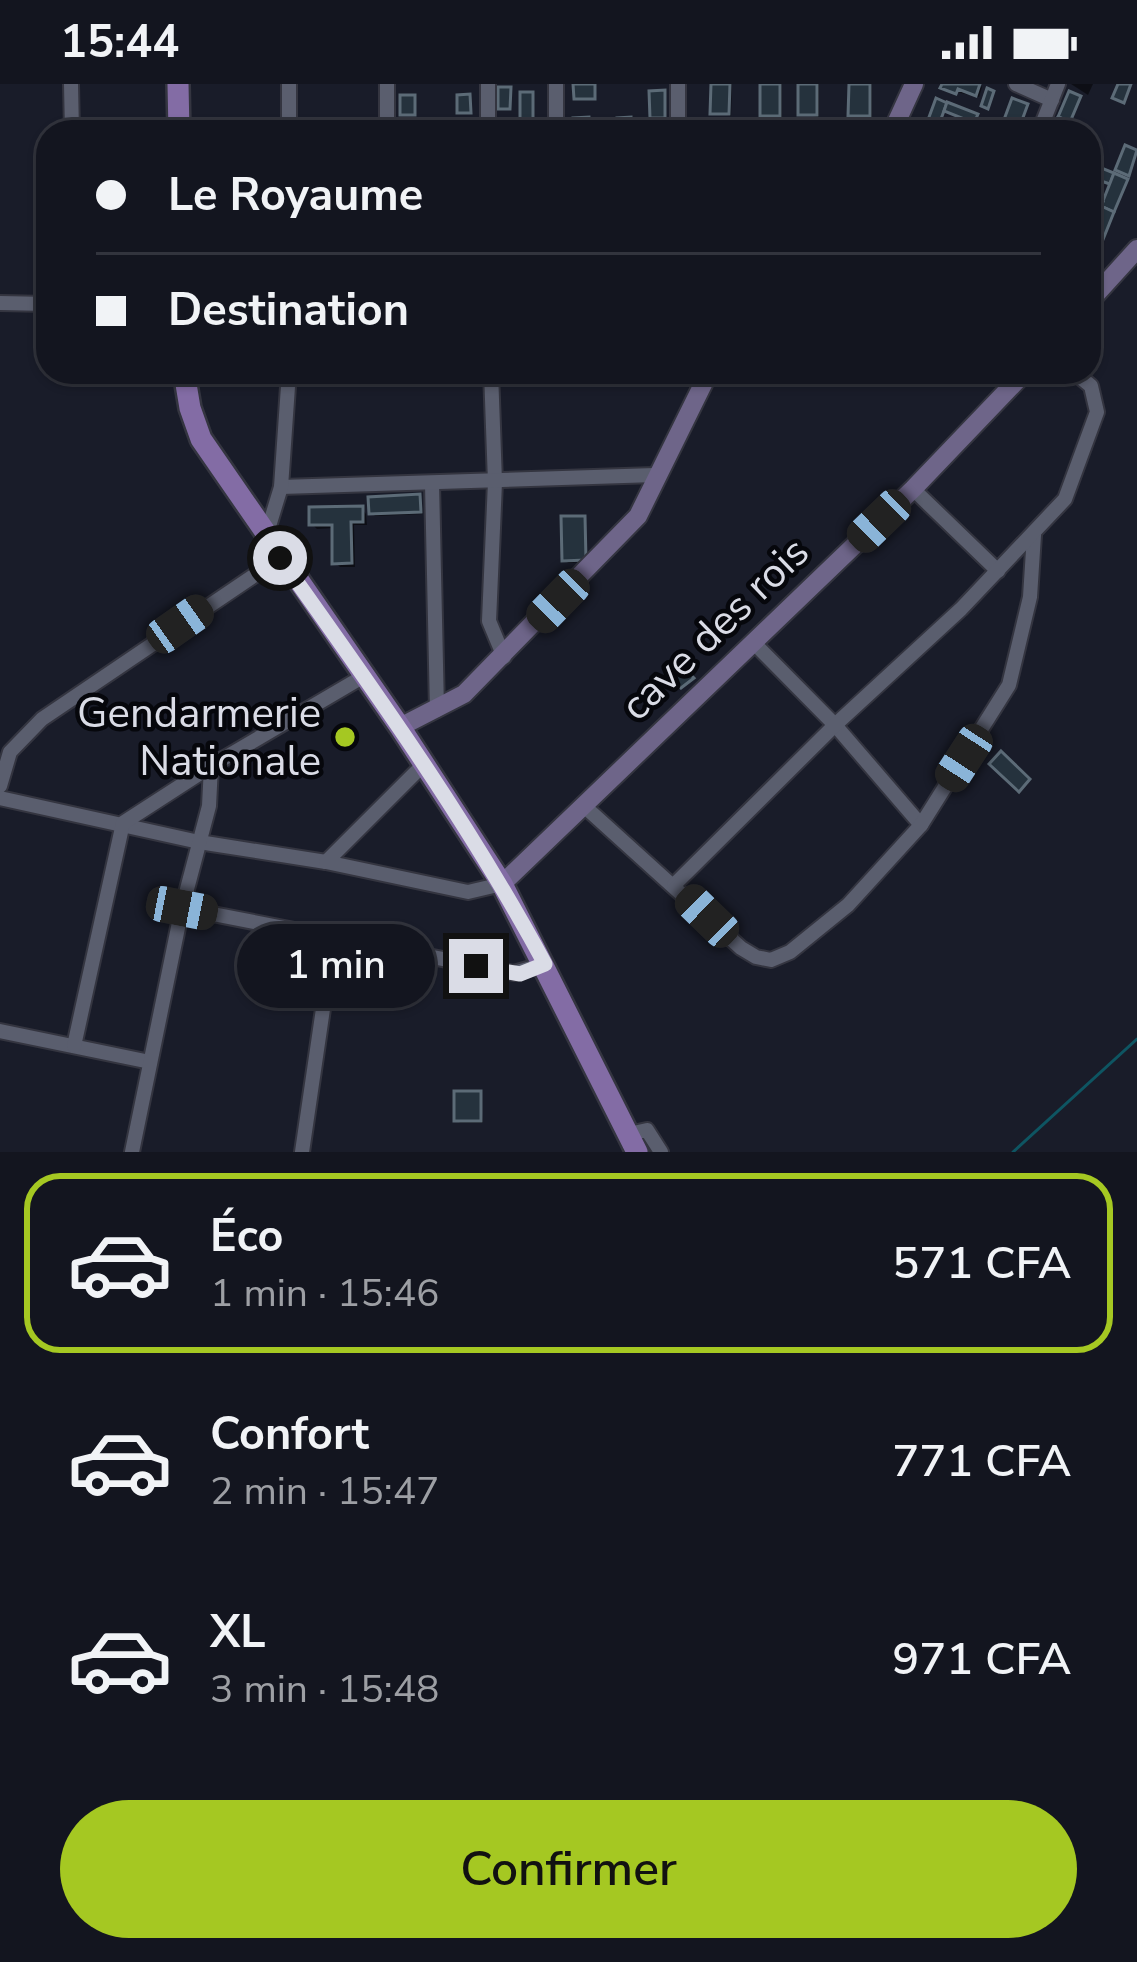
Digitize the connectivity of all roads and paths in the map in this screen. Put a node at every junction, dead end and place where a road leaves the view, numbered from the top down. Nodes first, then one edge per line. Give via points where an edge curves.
1 (71, 84) edge
2 (178, 84) edge
3 (289, 84) edge
4 (387, 84) edge
5 (488, 84) edge
6 (556, 84) edge
7 (678, 84) edge
8 (914, 84) edge
9 (1016, 84) edge
10 (1058, 84) edge
11 (1052, 100) junction
12 (72, 120) edge
13 (178, 120) edge
14 (289, 120) edge
15 (387, 120) edge
16 (488, 120) edge
17 (556, 120) edge
18 (678, 120) edge
19 (898, 120) edge
20 (1044, 120) edge
21 (1137, 230) edge
22 (1133, 253) edge
23 (1101, 289) edge
24 (0, 303) edge
25 (36, 304) edge
26 (186, 384) edge
27 (288, 384) edge
28 (491, 384) edge
29 (703, 384) edge
30 (1014, 384) edge
31 (1089, 384) edge
32 (655, 475) junction
33 (495, 482) junction
34 (432, 483) junction
35 (281, 487) junction
36 (913, 489) junction
37 (1034, 535) junction
38 (266, 536) junction
39 (280, 558) junction
40 (1003, 567) junction
41 (1030, 580) junction
42 (753, 642) junction
43 (504, 657) junction
44 (364, 676) junction
45 (437, 710) junction
46 (835, 725) junction
47 (400, 727) junction
48 (5, 749) edge
49 (425, 763) junction
50 (211, 766) junction
51 (0, 786) edge
52 (0, 798) edge
53 (584, 805) junction
54 (123, 823) junction
55 (920, 825) junction
56 (199, 842) junction
57 (326, 862) junction
58 (502, 884) junction
59 (674, 884) junction
60 (182, 908) junction
61 (321, 935) junction
62 (545, 964) junction
63 (0, 1031) edge
64 (74, 1046) junction
65 (149, 1062) junction
66 (633, 1143) edge
67 (132, 1152) edge
68 (302, 1152) edge
69 (662, 1152) edge

1 - 12 street
2 - 13 main road
3 - 14 street
4 - 15 street
5 - 16 street
6 - 17 street
7 - 18 street
8 - 19 street
9 - 11 street
10 - 11 street
11 - 20 street
21 - 22 street
22 - 23 street
24 - 25 street
26 - 38 main road via 201,440
27 - 35 street
28 - 33 street
29 - 32 street
30 - 36 street, cave des rois
31 - 37 street via 1096,412 1072,487
32 - 33 street
32 - 43 street via 638,516
33 - 34 street
33 - 43 street via 489,621
34 - 35 street
34 - 45 street
35 - 38 street
36 - 40 street
36 - 42 street, cave des rois
37 - 40 street
37 - 41 street
38 - 39 main road
39 - 44 main road
39 - 48 street
40 - 41 street
40 - 46 street
41 - 55 street via 1009,685
42 - 46 street
42 - 53 street, cave des rois
43 - 45 street
44 - 47 main road
44 - 50 street
45 - 47 street
46 - 55 street
46 - 59 street
47 - 49 main road
48 - 51 street
49 - 57 street
49 - 58 main road
50 - 54 street
50 - 56 street
52 - 54 street
53 - 58 street, cave des rois
53 - 59 street
54 - 56 street
54 - 64 street
55 - 59 street via 848,905 770,960 741,948
56 - 57 street
56 - 60 street
57 - 58 street via 468,892
58 - 62 main road
60 - 61 street
60 - 65 street
61 - 62 street via 514,973
61 - 68 street via 324,1002
62 - 66 main road
63 - 64 street
64 - 65 street
65 - 67 street
66 - 69 street via 647,1130

